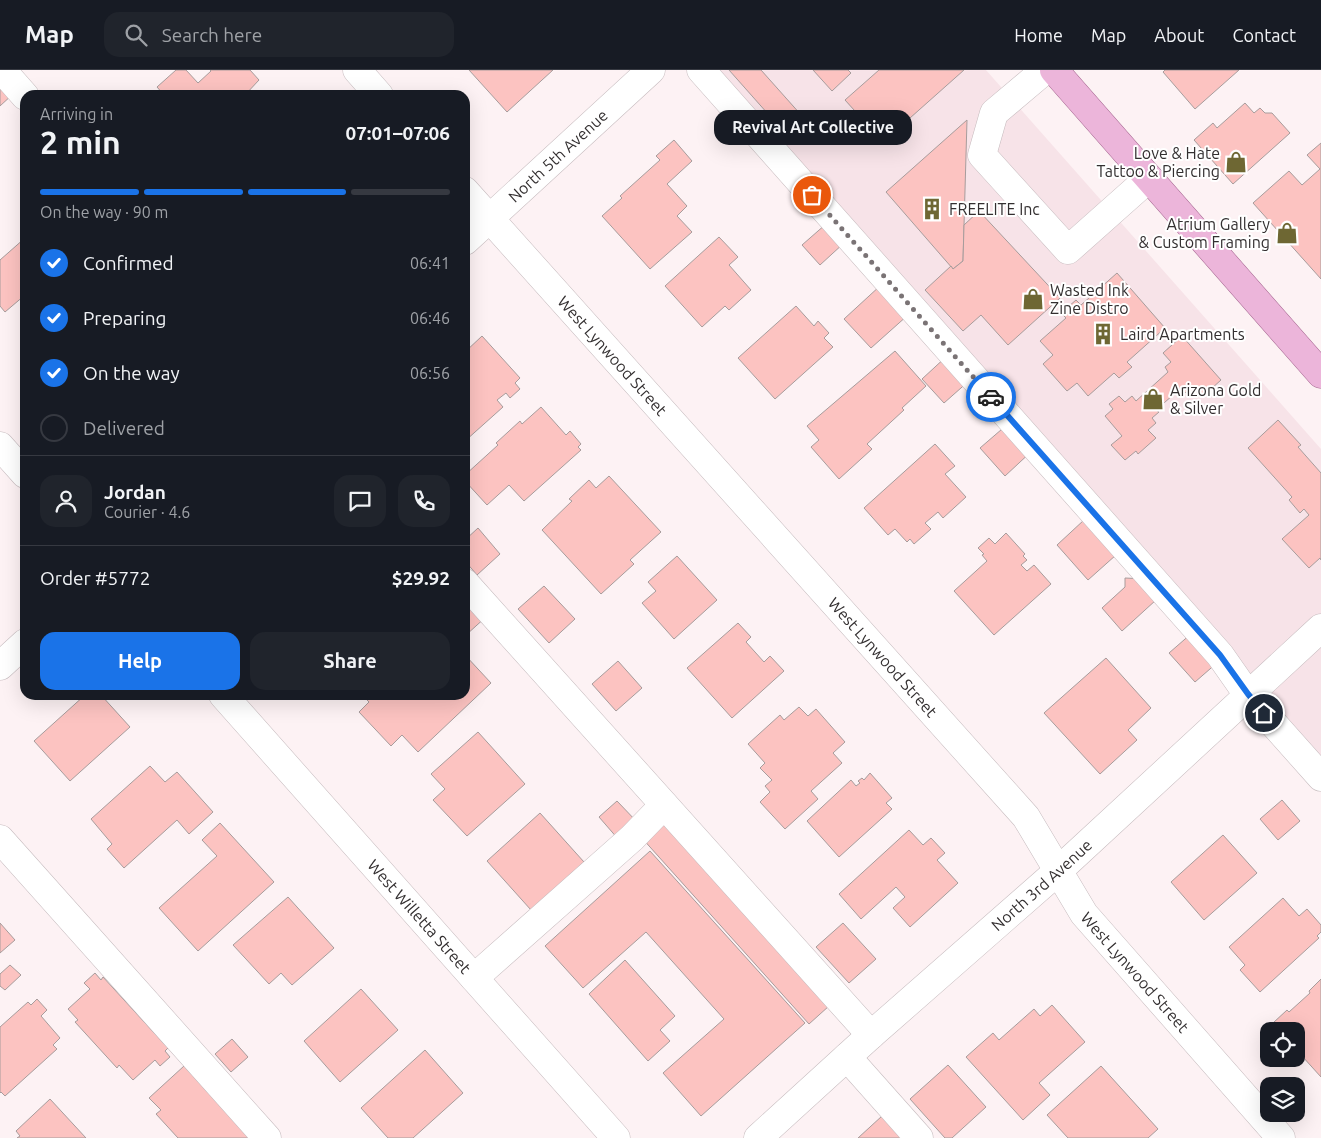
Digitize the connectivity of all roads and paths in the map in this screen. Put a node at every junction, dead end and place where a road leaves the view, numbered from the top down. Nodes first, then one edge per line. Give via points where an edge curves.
1 (2, 70) edge
2 (357, 70) edge
3 (651, 70) edge
4 (700, 70) edge
5 (1045, 70) edge
6 (1054, 70) edge
7 (20, 90) edge
8 (375, 90) edge
9 (1149, 178) junction
10 (470, 196) edge
11 (490, 218) junction
12 (470, 236) edge
13 (1321, 374) edge
14 (0, 446) edge
15 (20, 468) edge
16 (470, 589) edge
17 (1321, 628) edge
18 (20, 648) edge
19 (0, 666) edge
20 (1248, 694) junction
21 (227, 700) edge
22 (1321, 777) edge
23 (664, 805) junction
24 (0, 839) edge
25 (1058, 871) junction
26 (474, 978) junction
27 (871, 1035) junction
28 (847, 1057) junction
29 (268, 1138) edge
30 (616, 1138) edge
31 (758, 1138) edge
32 (920, 1138) edge
33 (1281, 1138) edge

1 - 7 street
2 - 8 street
3 - 11 street, North 5th Avenue
4 - 20 street via 1220,655
5 - 9 street via 994,113 982,156 1068,250
6 - 9 main road
9 - 13 main road
10 - 11 street, West Lynwood Street
11 - 12 street, North 5th Avenue
11 - 25 street, West Lynwood Street via 1026,817
14 - 15 street
16 - 23 street
17 - 20 street, North 3rd Avenue
18 - 19 street
20 - 22 street
20 - 25 street, North 3rd Avenue
21 - 26 street, West Willetta Street
23 - 26 street via 632,838
23 - 27 street
24 - 29 street
25 - 27 street, North 3rd Avenue
25 - 33 street, West Lynwood Street via 1084,914
26 - 30 street, West Willetta Street
27 - 28 street, North 3rd Avenue
28 - 31 street, North 3rd Avenue
28 - 32 street

